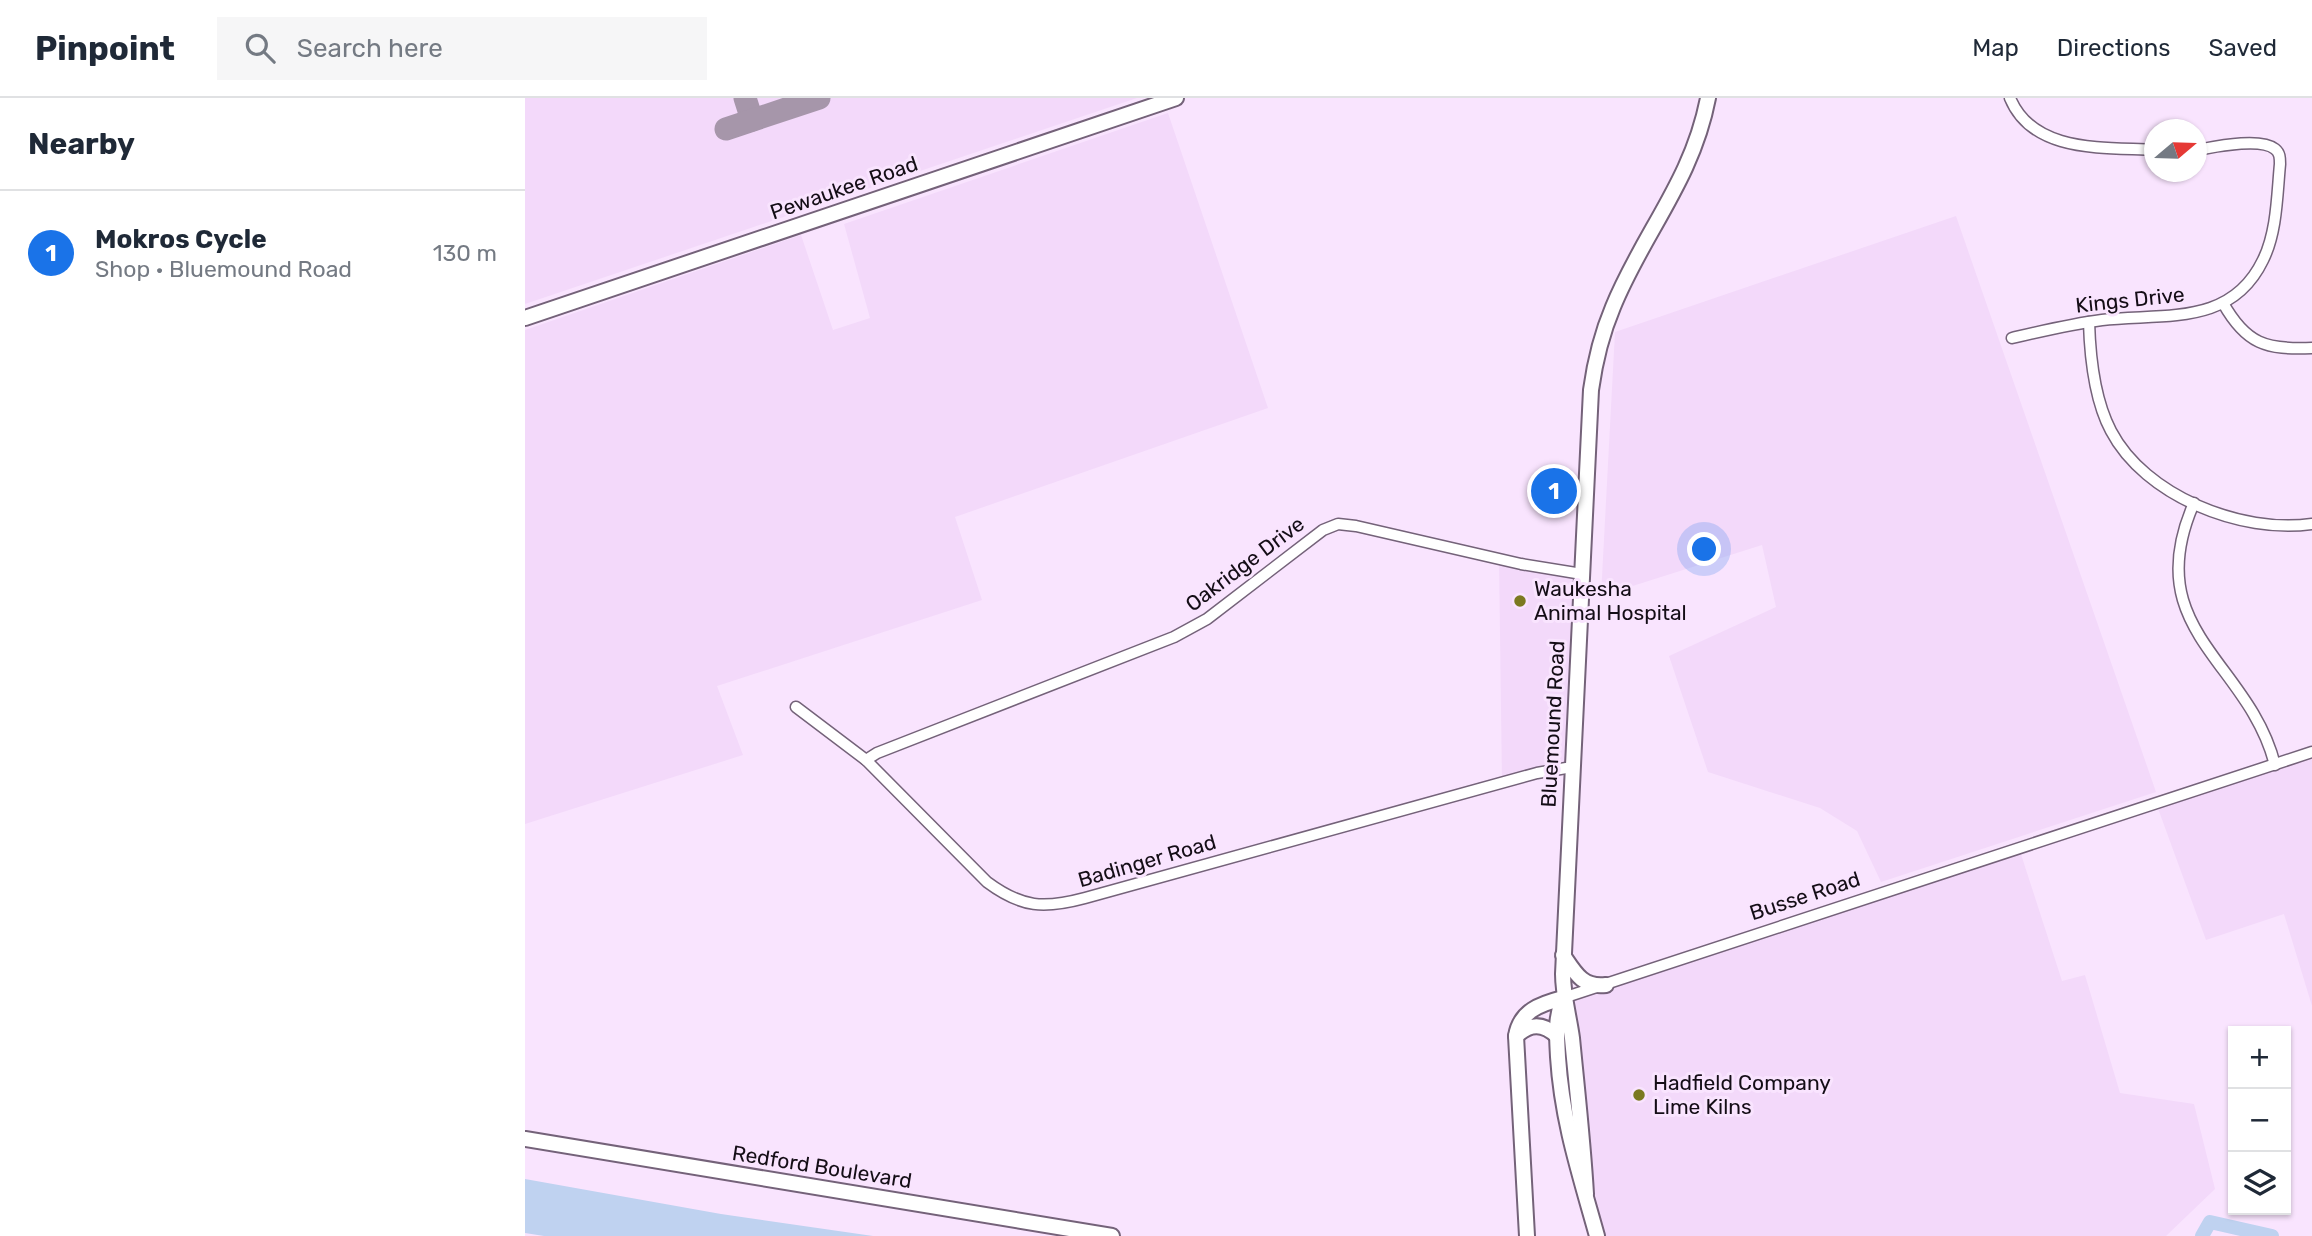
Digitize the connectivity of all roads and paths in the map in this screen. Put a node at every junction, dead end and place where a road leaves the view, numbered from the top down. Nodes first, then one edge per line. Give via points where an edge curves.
1 (1176, 98) edge
2 (1708, 98) edge
3 (2010, 98) edge
4 (2144, 149) edge
5 (2207, 149) edge
6 (2223, 303) junction
7 (527, 316) edge
8 (2089, 322) junction
9 (2012, 338) dead end
10 (2312, 348) edge
11 (2194, 503) junction
12 (2312, 524) edge
13 (1582, 574) junction
14 (796, 706) dead end
15 (2312, 752) edge
16 (866, 760) junction
17 (2275, 765) junction
18 (1572, 767) junction
19 (1563, 955) junction
20 (1607, 985) junction
21 (1563, 998) junction
22 (1557, 1036) junction
23 (1516, 1037) junction
24 (525, 1139) edge
25 (1586, 1194) junction
26 (1112, 1236) edge
27 (1527, 1236) edge
28 (1597, 1236) edge

1 - 7 main road, Pewaukee Road
2 - 13 main road, Bluemound Road via 1686,168 1622,288 1601,342 1588,414
3 - 4 street via 2027,122 2055,140
5 - 6 street, Kings Drive via 2253,144 2273,148 2279,156 2270,239 2263,260 2254,275
6 - 8 street, Kings Drive via 2192,314
6 - 10 street via 2251,339 2280,348
8 - 9 street, Kings Drive
8 - 11 street via 2099,401 2111,432 2135,465
11 - 12 street via 2246,523
11 - 17 street via 2179,557 2183,599 2200,639 2255,716
13 - 16 street, Oakridge Drive via 1333,525 1199,625
13 - 18 main road, Bluemound Road
14 - 16 street, Badinger Road
15 - 17 street, Busse Road
16 - 18 street, Badinger Road via 987,882 1016,900 1046,905
17 - 20 street, Busse Road
18 - 19 main road, Bluemound Road
19 - 20 main road via 1586,983
19 - 21 main road, Bluemound Road
20 - 21 street, Busse Road
21 - 22 main road, Bluemound Road
21 - 23 main road, Busse Road via 1530,1011 1520,1022
21 - 25 main road, Bluemound Road via 1571,1029
22 - 23 main road via 1548,1027 1535,1026
22 - 25 main road, Bluemound Road via 1567,1130
23 - 27 main road
24 - 26 main road, Redford Boulevard
25 - 28 main road, Bluemound Road

